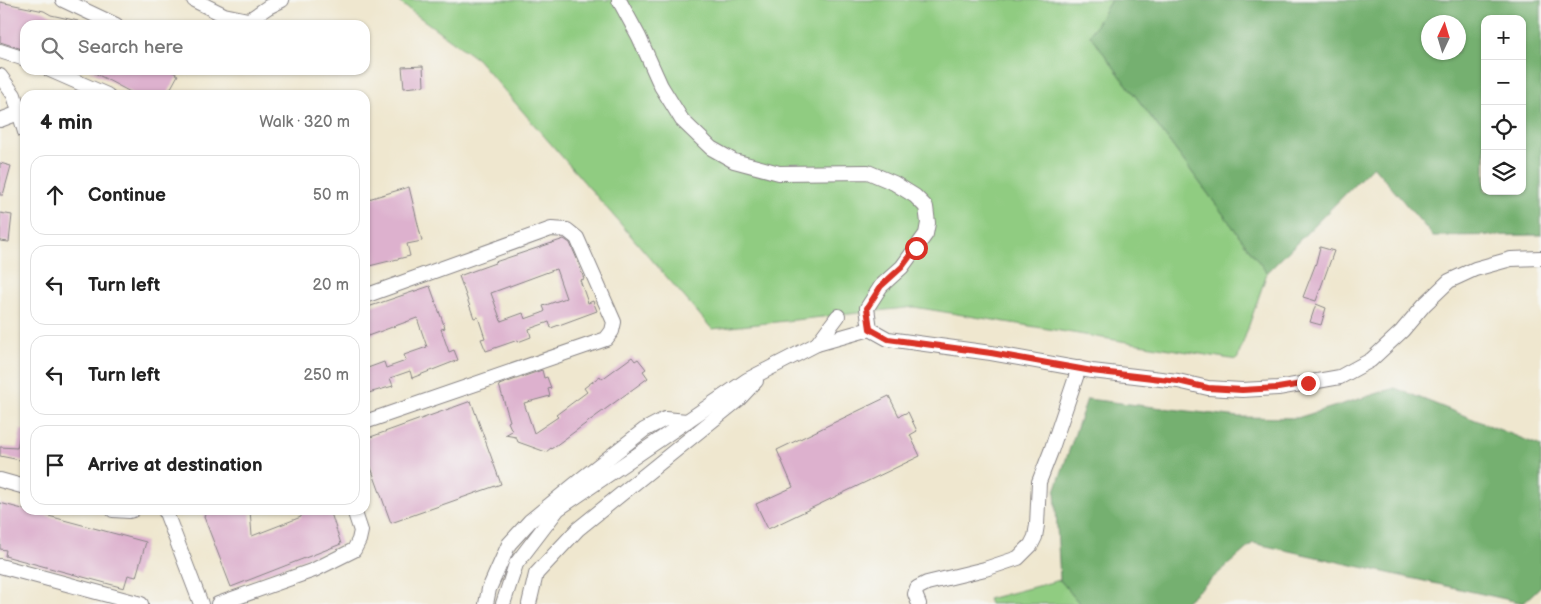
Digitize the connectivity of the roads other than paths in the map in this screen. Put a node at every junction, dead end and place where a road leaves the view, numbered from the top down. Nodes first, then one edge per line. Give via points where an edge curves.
1 (63, 0) edge
2 (194, 0) edge
3 (282, 0) edge
4 (619, 0) edge
5 (105, 20) edge
6 (239, 20) edge
7 (248, 20) edge
8 (0, 51) edge
9 (20, 57) edge
10 (61, 75) edge
11 (0, 76) edge
12 (96, 90) edge
13 (19, 113) junction
14 (20, 116) edge
15 (0, 120) edge
16 (1541, 258) edge
17 (370, 294) edge
18 (838, 316) dead end
19 (870, 329) junction
20 (817, 344) junction
21 (1080, 368) junction
22 (765, 371) junction
23 (370, 420) edge
24 (687, 421) junction
25 (0, 480) edge
26 (20, 486) edge
27 (167, 515) edge
28 (356, 515) edge
29 (0, 566) edge
30 (141, 604) edge
31 (201, 604) edge
32 (218, 604) edge
33 (486, 604) edge
34 (503, 604) edge
35 (529, 604) edge
36 (919, 604) edge

1 - 5 street
2 - 6 street
3 - 7 street
4 - 19 street via 661,86 682,120 711,148 734,161 779,172 868,172 894,183 926,207 926,234 902,267 881,286 867,308
8 - 9 street
10 - 12 street
11 - 13 street via 14,95
13 - 14 street
13 - 15 street
16 - 21 street via 1511,259 1475,269 1449,281 1371,360 1340,377 1278,388 1242,390 1208,388
17 - 23 street via 551,228 567,230 577,238 614,322 606,339
18 - 20 street
19 - 20 street
19 - 21 street via 888,339
20 - 22 street
21 - 36 street via 1039,482 1037,525 1031,545 1018,558 916,588
22 - 24 street
22 - 35 street via 739,399 578,529 536,574
24 - 33 street via 666,419 644,430 530,521 509,544 489,589
24 - 34 street via 558,508 516,564
25 - 26 street
27 - 31 street
28 - 32 street via 361,532 354,550 314,570
29 - 30 street

